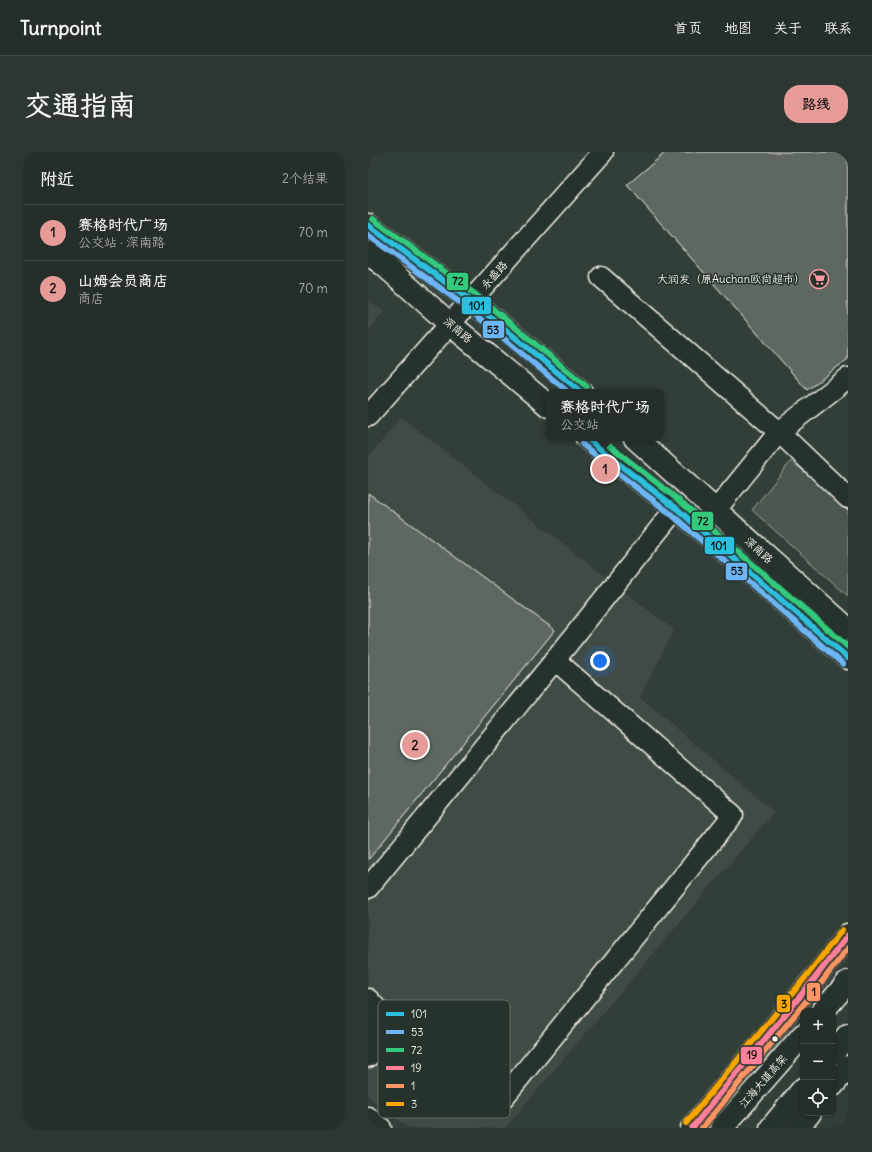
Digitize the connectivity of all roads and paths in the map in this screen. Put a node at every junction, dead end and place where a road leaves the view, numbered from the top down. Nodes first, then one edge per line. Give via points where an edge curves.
1 (603, 152) edge
2 (368, 225) edge
3 (368, 253) edge
4 (602, 277) dead end
5 (470, 301) junction
6 (450, 324) junction
7 (848, 378) edge
8 (577, 389) edge
9 (546, 404) edge
10 (368, 416) edge
11 (779, 432) junction
12 (591, 441) edge
13 (638, 441) edge
14 (848, 498) edge
15 (676, 508) junction
16 (715, 511) junction
17 (848, 629) edge
18 (848, 658) edge
19 (555, 660) junction
20 (368, 888) edge
21 (848, 935) edge
22 (848, 982) edge
23 (374, 1005) edge
24 (826, 1008) edge
25 (848, 1035) edge
26 (800, 1037) edge
27 (836, 1049) edge
28 (368, 1057) edge
29 (848, 1067) edge
30 (836, 1081) edge
31 (510, 1090) edge
32 (800, 1093) edge
33 (807, 1116) edge
34 (368, 1118) edge
35 (382, 1128) edge
36 (692, 1128) edge
37 (722, 1128) edge
38 (771, 1128) edge
39 (797, 1128) edge

1 - 5 street, 永盛路
2 - 5 main road
3 - 6 main road, 深南路
4 - 11 street
5 - 6 street, 永盛路
5 - 8 main road
6 - 9 main road, 深南路
6 - 10 street, 永盛路
7 - 11 street
11 - 14 street
11 - 16 street
12 - 15 main road, 深南路
13 - 16 main road, 深南路
15 - 18 main road, 深南路
15 - 19 street
16 - 17 main road, 深南路
19 - 20 street
19 - 31 street via 733,815
21 - 36 main road
22 - 24 main road
23 - 28 street
25 - 27 main road
26 - 37 main road, 江海大道高架
29 - 30 main road
32 - 38 main road
33 - 39 main road
34 - 35 street

